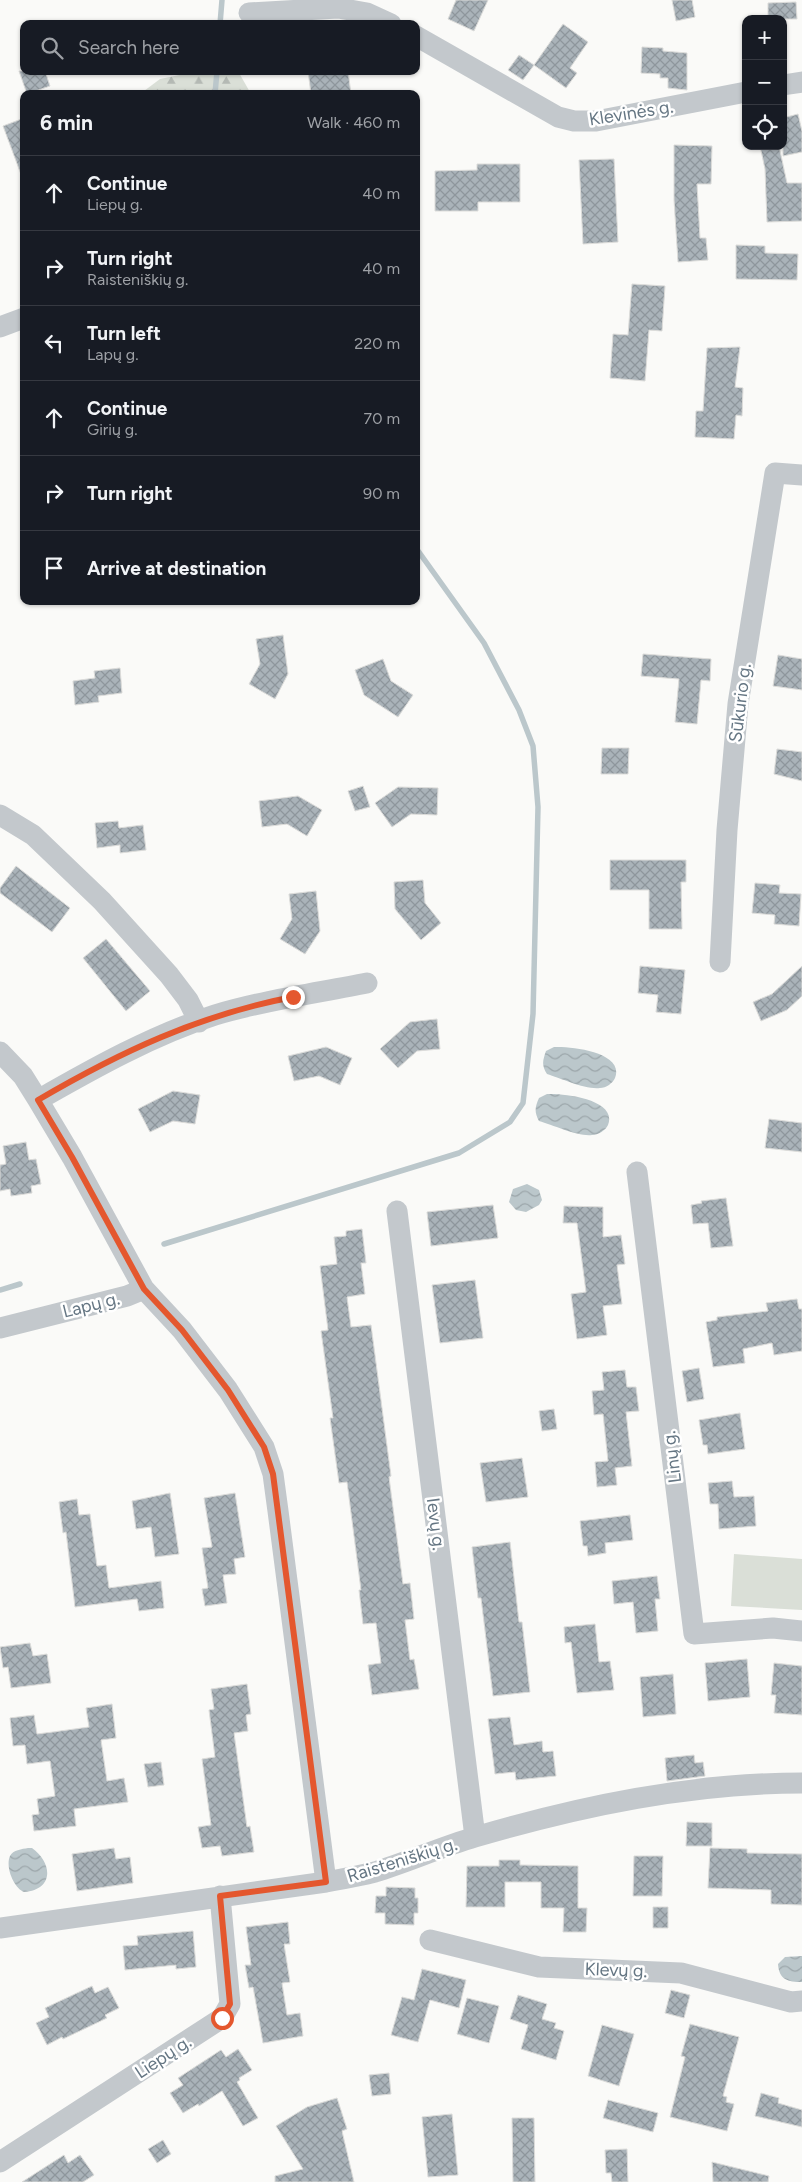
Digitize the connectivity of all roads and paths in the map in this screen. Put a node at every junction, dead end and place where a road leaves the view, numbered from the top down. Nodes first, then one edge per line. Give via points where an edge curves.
1 (248, 13) dead end
2 (382, 20) edge
3 (420, 38) edge
4 (802, 82) edge
5 (787, 84) edge
6 (742, 93) edge
7 (20, 320) edge
8 (0, 327) edge
9 (802, 475) edge
10 (0, 815) edge
11 (720, 962) dead end
12 (367, 983) dead end
13 (198, 1022) junction
14 (0, 1052) edge
15 (38, 1100) junction
16 (637, 1172) dead end
17 (396, 1211) dead end
18 (144, 1289) junction
19 (0, 1328) edge
20 (802, 1631) edge
21 (802, 1783) edge
22 (475, 1837) junction
23 (326, 1882) junction
24 (220, 1896) junction
25 (0, 1928) edge
26 (430, 1940) dead end
27 (802, 2001) edge
28 (0, 2162) edge

1 - 2 street via 338,8 367,13
3 - 6 street, Klevinės g. via 558,118 574,121 596,121
4 - 5 street
7 - 8 street
9 - 11 street, Sūkurio g. via 775,473 773,483 738,704
10 - 13 street via 33,835 102,901 169,975 188,1000
12 - 13 street via 258,1004
13 - 15 street via 135,1049
14 - 15 street
15 - 18 street
16 - 20 street, Linų g. via 694,1634 773,1628
17 - 22 street, Ievų g.
18 - 19 street, Lapų g.
18 - 23 street via 182,1330 228,1390 264,1447 273,1474
21 - 22 street, Raisteniškių g. via 666,1793 548,1816
22 - 23 street, Raisteniškių g. via 375,1872
23 - 24 street, Raisteniškių g.
24 - 25 street, Raisteniškių g.
24 - 28 street, Liepų g. via 230,2004 222,2018
26 - 27 street, Klevų g. via 538,1967 681,1973 791,2002

